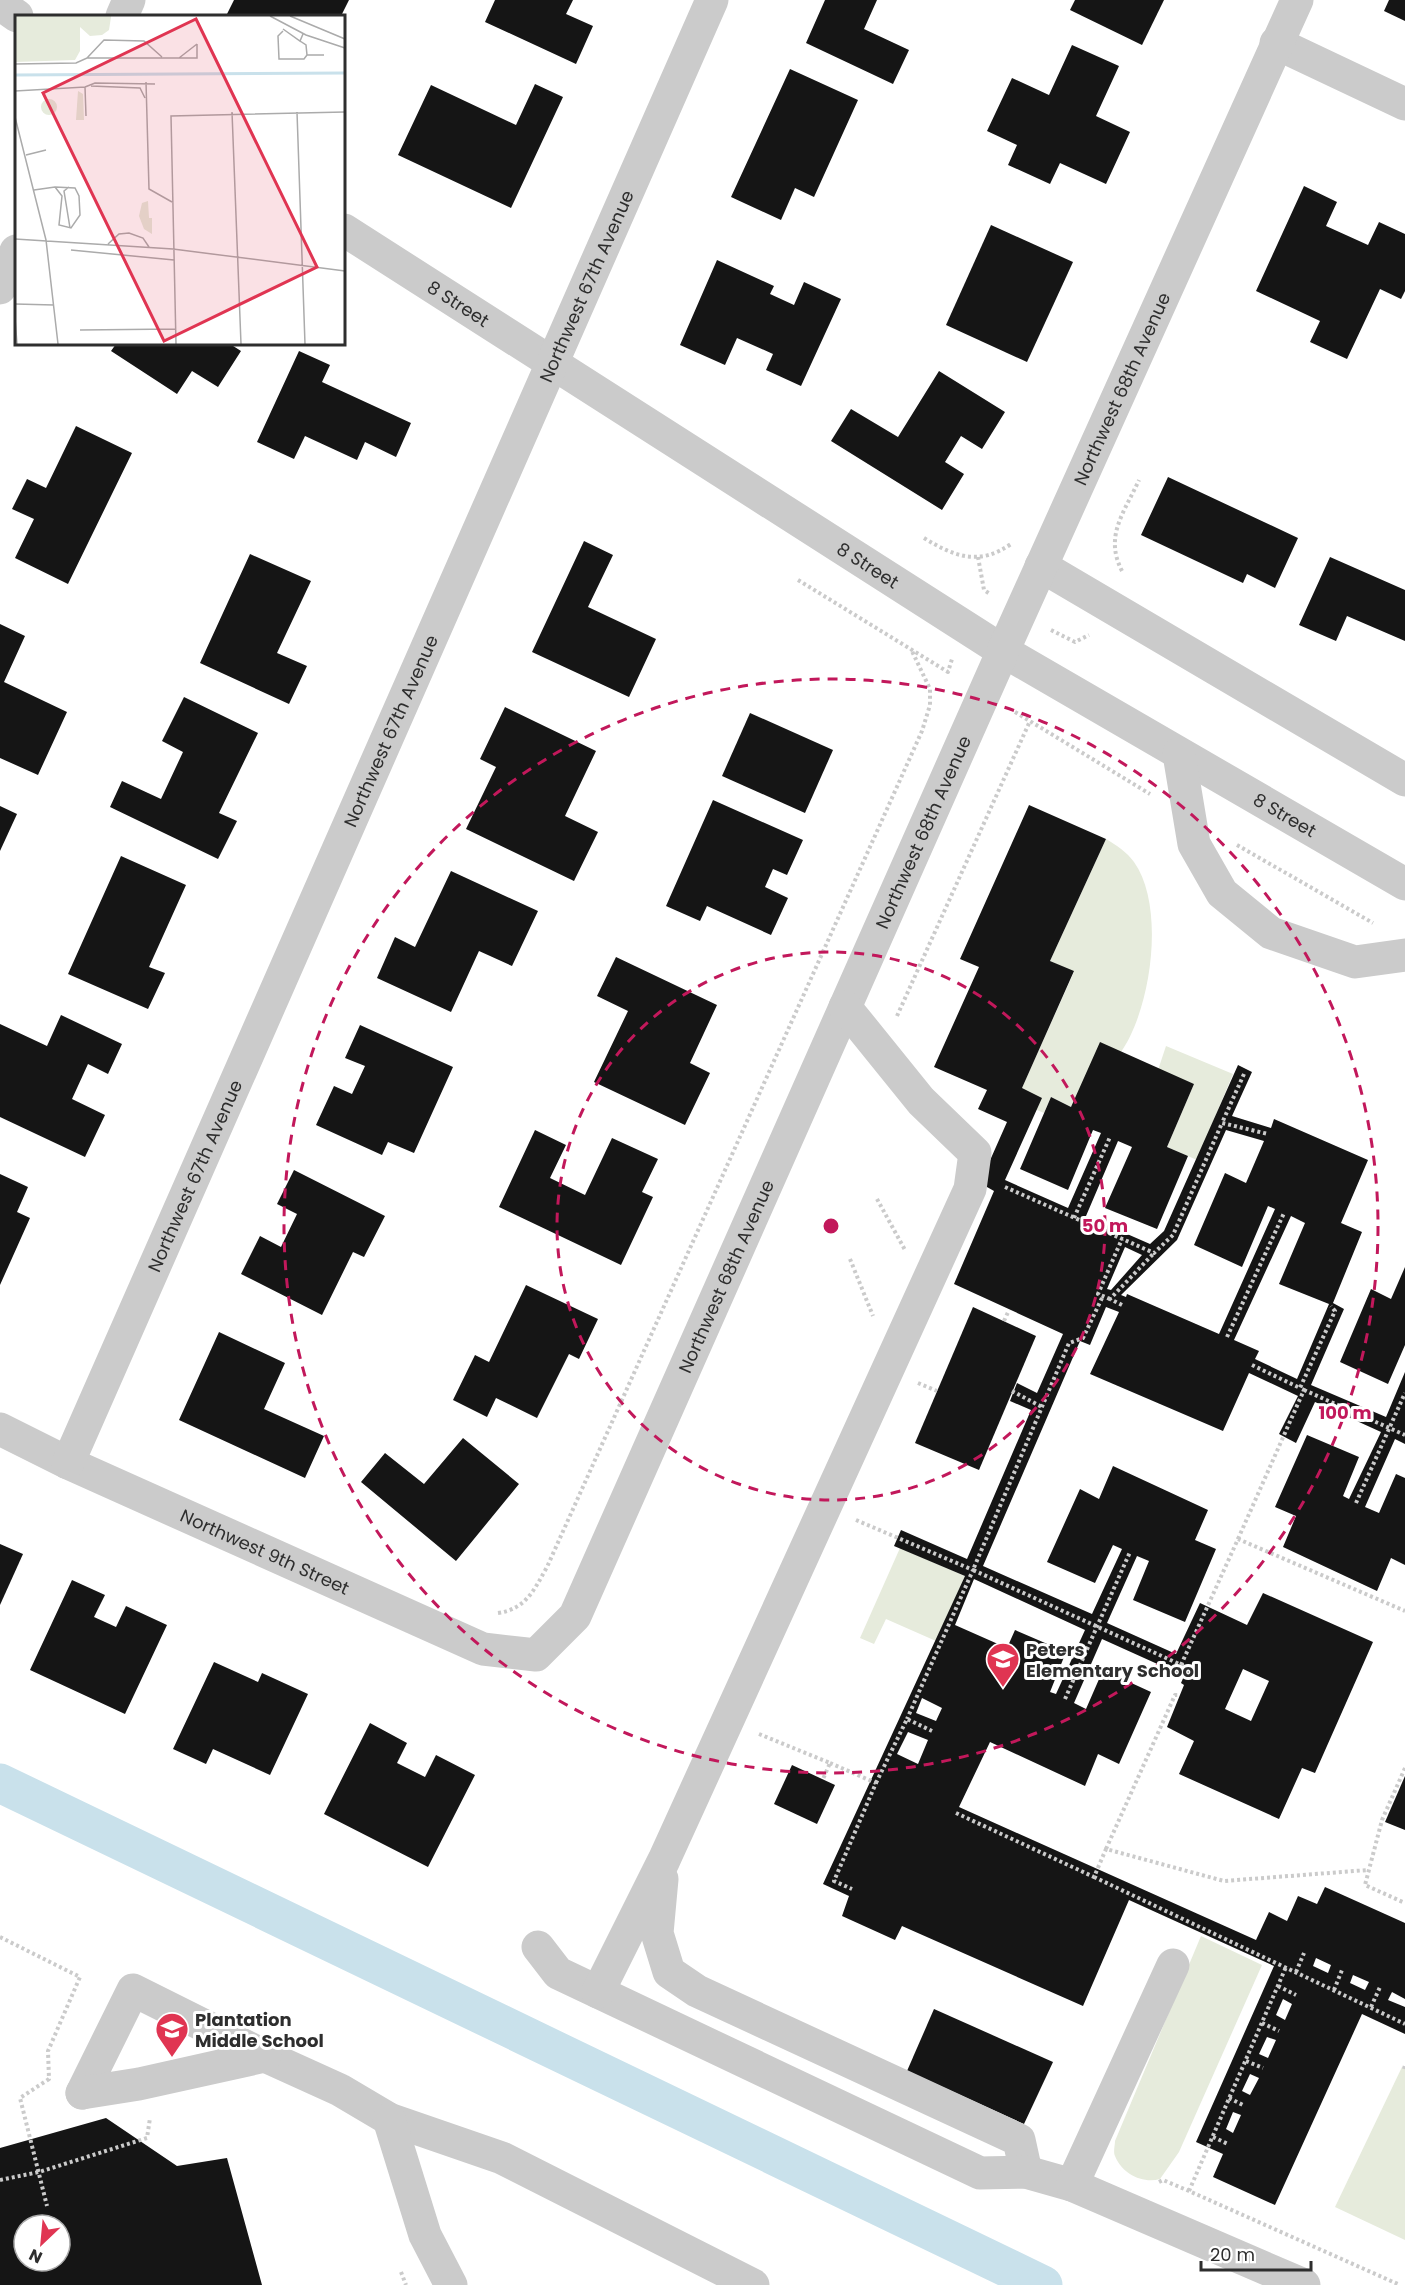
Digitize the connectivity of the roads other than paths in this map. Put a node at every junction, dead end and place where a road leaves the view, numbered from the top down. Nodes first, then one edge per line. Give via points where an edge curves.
1 (129, 0) edge
2 (712, 0) edge
3 (1297, 0) edge
4 (0, 4) edge
5 (16, 15) edge
6 (122, 15) edge
7 (1276, 43) junction
8 (1405, 104) edge
9 (345, 231) edge
10 (15, 253) edge
11 (0, 288) edge
12 (553, 363) junction
13 (1041, 566) junction
14 (1003, 651) junction
15 (1179, 754) junction
16 (1405, 780) edge
17 (1405, 884) edge
18 (1405, 955) edge
19 (845, 1007) junction
20 (0, 1430) edge
21 (68, 1463) junction
22 (536, 1655) joint
23 (664, 1860) junction
24 (538, 1947) dead end
25 (1173, 1965) dead end
26 (598, 1992) junction
27 (265, 2056) junction
28 (389, 2119) junction
29 (1026, 2172) junction
30 (1072, 2185) junction
31 (451, 2285) edge
32 (753, 2285) edge
33 (1304, 2285) edge

1 - 6 street
2 - 12 street, Northwest 67th Avenue
3 - 7 street, Northwest 68th Avenue
4 - 5 street
7 - 8 street
7 - 13 street, Northwest 68th Avenue
9 - 12 street, 8 Street
10 - 11 street
12 - 14 street, 8 Street
12 - 21 street, Northwest 67th Avenue
13 - 14 street, Northwest 68th Avenue
13 - 16 street
14 - 15 street, 8 Street
14 - 19 street, Northwest 68th Avenue
15 - 17 street, 8 Street
15 - 18 street via 1194,844 1222,893 1281,937 1355,962
19 - 22 street, Northwest 68th Avenue via 575,1616
19 - 23 street via 921,1101 975,1152 970,1189
20 - 21 street, Northwest 9th Street
21 - 22 street, Northwest 9th Street via 483,1649
23 - 26 street
23 - 29 street via 657,1933 669,1972 697,1991 1019,2140
24 - 26 street via 558,1973
25 - 30 street
26 - 29 street via 980,2173
27 - 27 street via 139,2084 82,2093 133,1990
27 - 28 street via 340,2090
28 - 31 street via 425,2235
28 - 32 street via 502,2158
29 - 30 street
30 - 33 street

